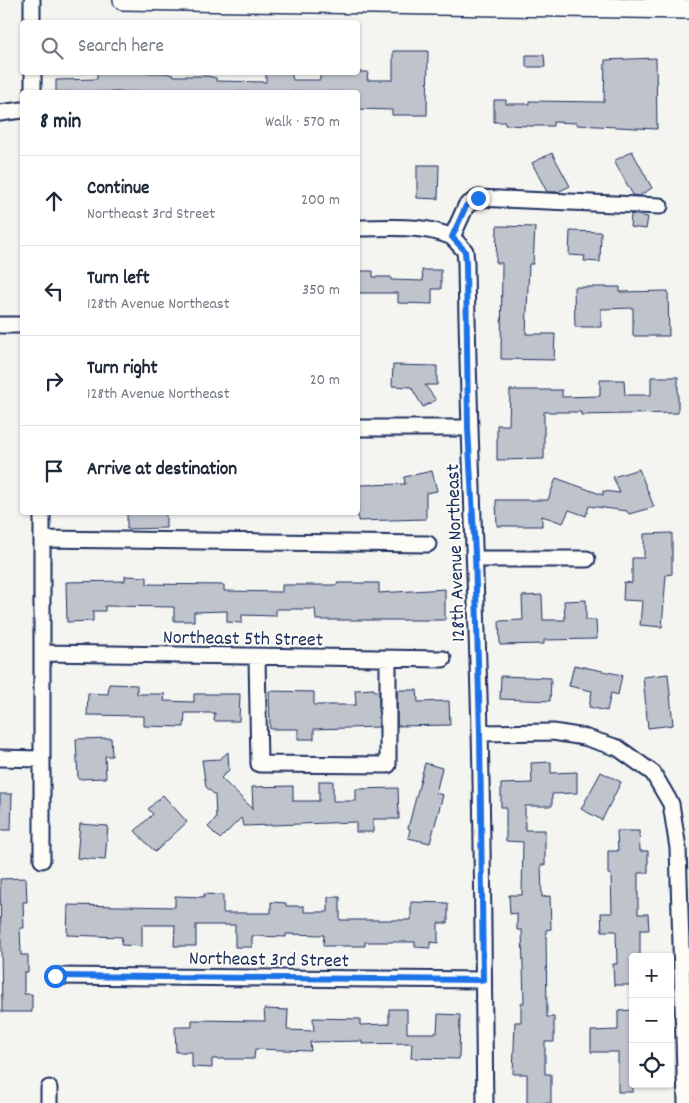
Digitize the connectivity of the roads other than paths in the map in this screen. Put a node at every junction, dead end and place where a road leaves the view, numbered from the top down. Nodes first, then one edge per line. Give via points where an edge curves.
1 (32, 0) edge
2 (123, 0) edge
3 (145, 0) edge
4 (462, 3) edge
5 (689, 9) edge
6 (32, 20) edge
7 (33, 75) edge
8 (34, 90) edge
9 (20, 110) edge
10 (0, 113) edge
11 (660, 206) dead end
12 (360, 228) edge
13 (452, 237) junction
14 (0, 325) edge
15 (20, 325) edge
16 (360, 428) edge
17 (468, 428) junction
18 (42, 515) edge
19 (42, 539) junction
20 (428, 544) dead end
21 (475, 558) junction
22 (587, 560) dead end
23 (42, 653) junction
24 (258, 657) junction
25 (388, 659) junction
26 (443, 659) dead end
27 (480, 733) junction
28 (0, 758) edge
29 (41, 758) junction
30 (42, 860) dead end
31 (55, 976) dead end
32 (483, 980) junction
33 (486, 1103) edge
34 (686, 1103) edge

1 - 6 street
2 - 3 main road
3 - 4 main road
4 - 5 main road
7 - 8 street
9 - 10 street
11 - 13 street via 478,198 466,206
12 - 13 street via 426,229
13 - 17 street, 128th Avenue Northeast via 465,251
14 - 15 street
16 - 17 street
17 - 21 street, 128th Avenue Northeast
18 - 19 street
19 - 20 street
19 - 23 street
21 - 22 street
21 - 27 street, 128th Avenue Northeast
23 - 24 street, Northeast 5th Street
23 - 29 street
24 - 25 street, Northeast 5th Street
24 - 25 street via 259,764 388,765
25 - 26 street, Northeast 5th Street
27 - 32 street, 128th Avenue Northeast
27 - 34 street via 553,732 584,737 618,748 653,773 671,804 678,848
28 - 29 street
29 - 30 street
31 - 32 street, Northeast 3rd Street
32 - 33 street, 128th Avenue Northeast

